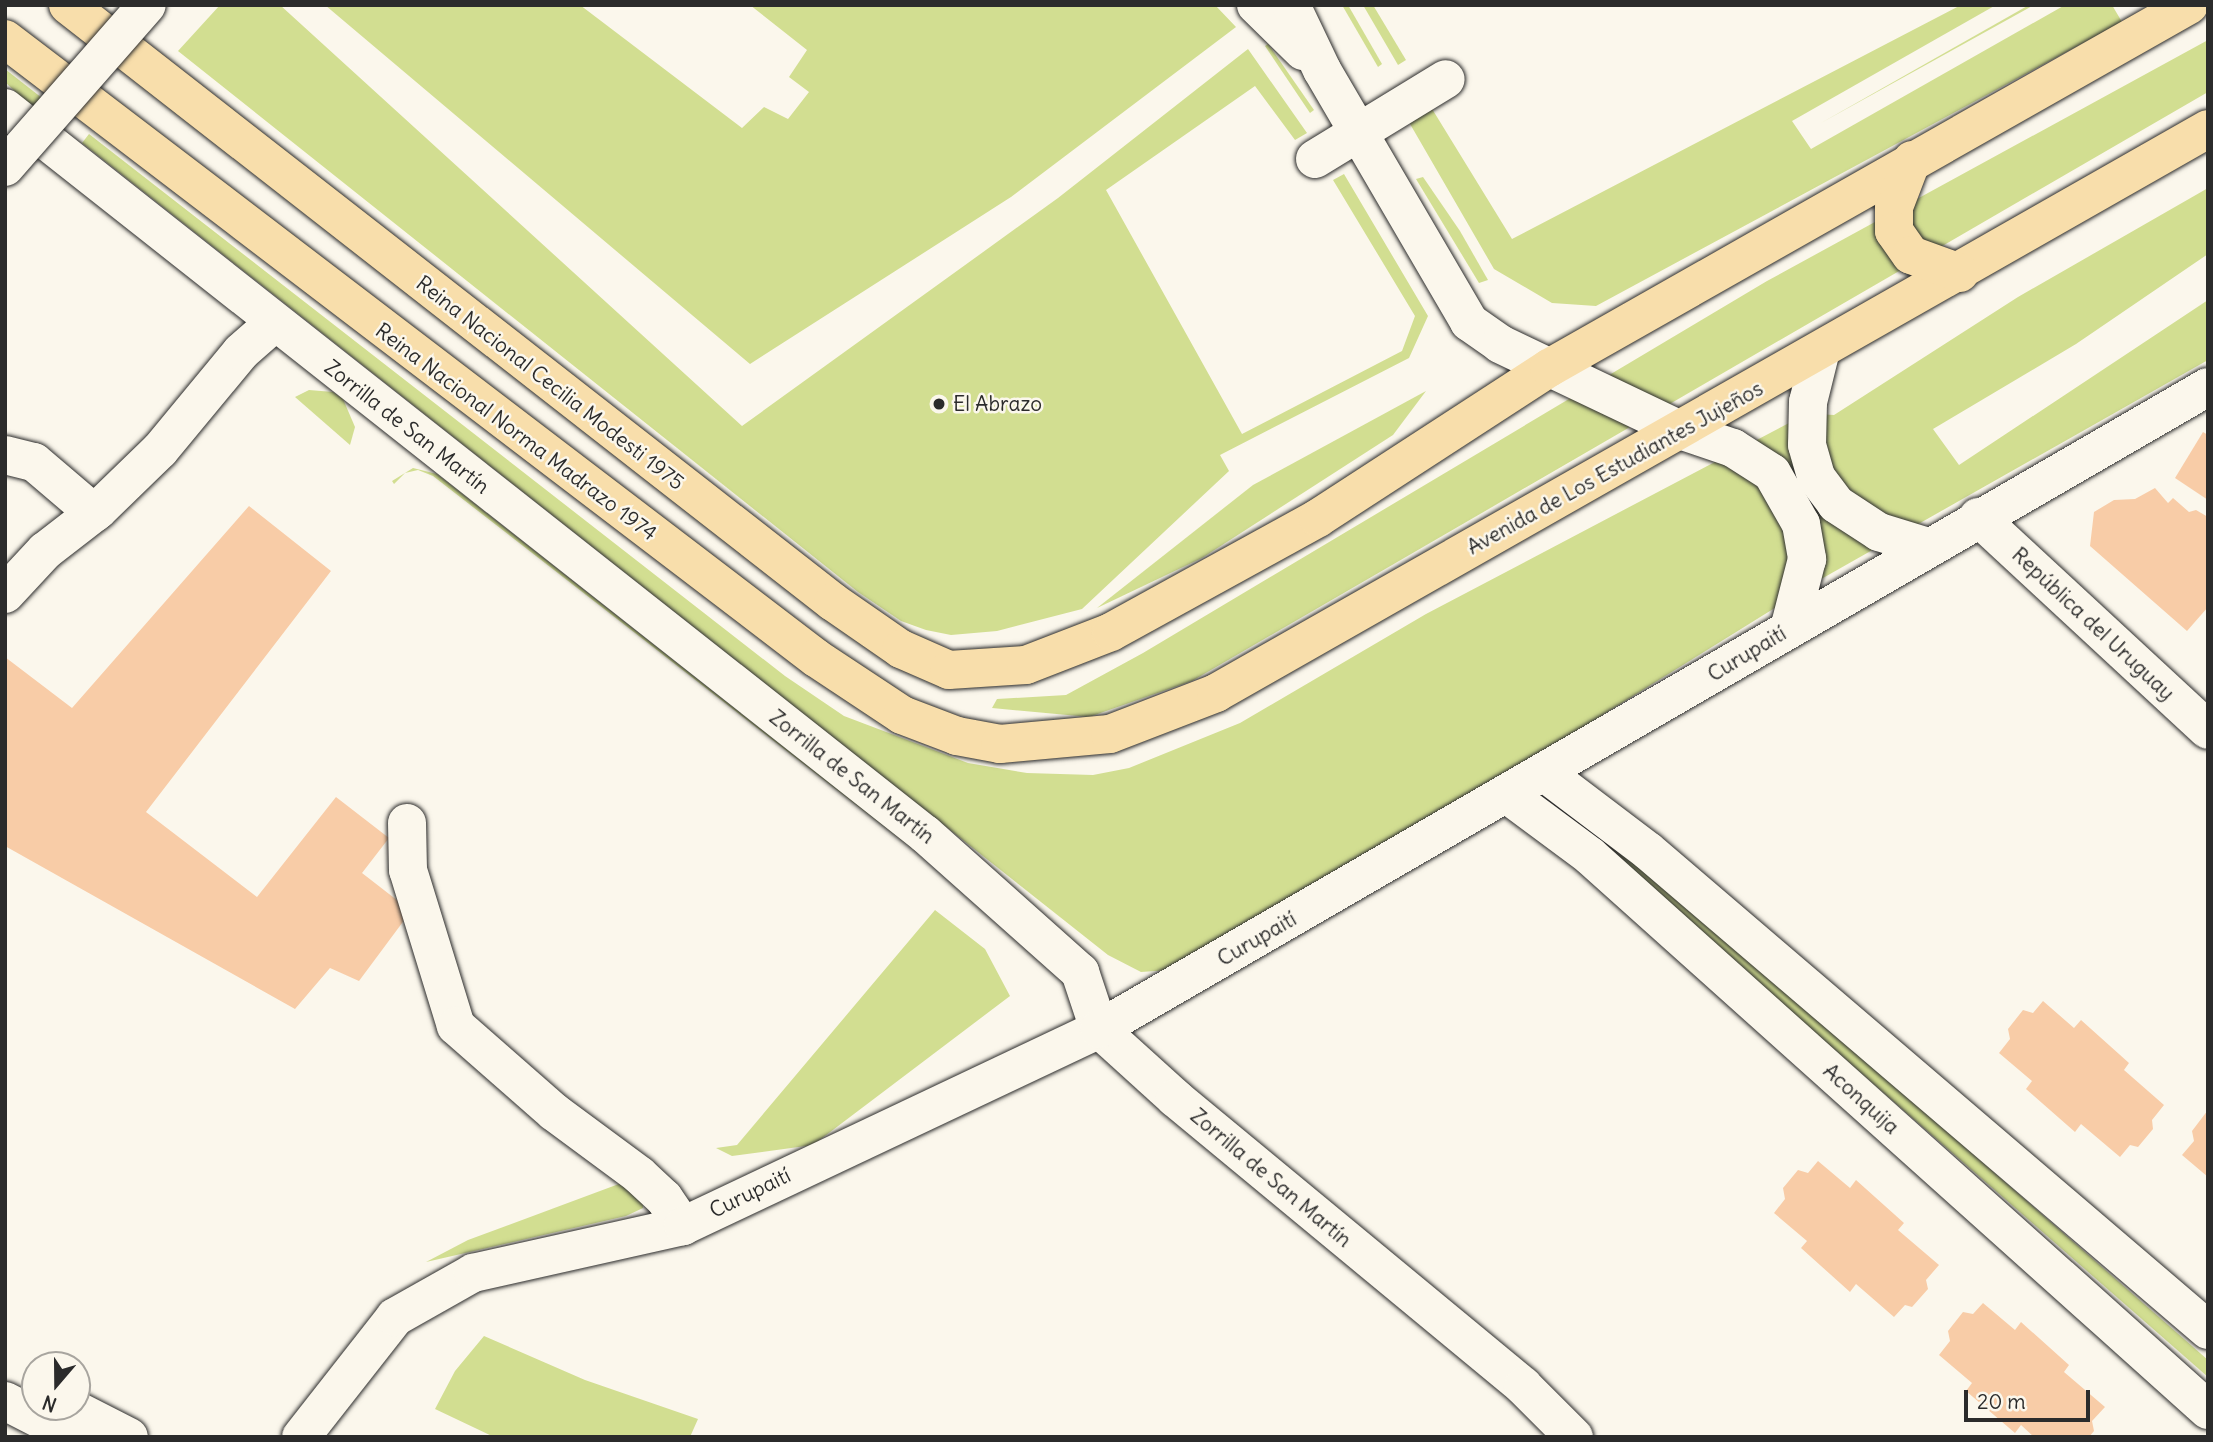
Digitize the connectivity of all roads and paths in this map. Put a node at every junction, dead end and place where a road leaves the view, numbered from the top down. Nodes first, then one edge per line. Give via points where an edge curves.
1 (68, 5) edge
2 (147, 5) edge
3 (1256, 5) edge
4 (1291, 5) edge
5 (2189, 5) edge
6 (5, 39) edge
7 (1322, 70) junction
8 (1446, 79) dead end
9 (5, 108) edge
10 (2208, 129) edge
11 (1357, 132) junction
12 (1315, 159) dead end
13 (1912, 160) junction
14 (5, 167) edge
15 (1960, 273) junction
16 (274, 323) junction
17 (1820, 354) junction
18 (1549, 368) junction
19 (2208, 387) edge
20 (1681, 430) junction
21 (5, 455) edge
22 (94, 513) junction
23 (1978, 517) junction
24 (1928, 547) junction
25 (5, 594) edge
26 (1789, 629) junction
27 (2208, 730) edge
28 (1000, 744) joint
29 (1545, 773) junction
30 (1508, 795) junction
31 (407, 823) dead end
32 (1099, 1029) junction
33 (683, 1226) junction
34 (2208, 1330) edge
35 (5, 1374) edge
36 (21, 1382) edge
37 (5, 1401) edge
38 (2208, 1410) edge
39 (91, 1418) edge
40 (75, 1437) edge
41 (129, 1437) edge
42 (301, 1437) edge
43 (1574, 1437) edge

1 - 18 main road, Reina Nacional Cecilia Modesti 1975 via 878,634 950,670 1026,665 1111,632 1318,518
2 - 14 street, bridge
3 - 7 street
4 - 7 street
5 - 13 main road
6 - 28 main road, Reina Nacional Norma Madrazo 1974 via 816,658 902,716 957,736
7 - 11 street
8 - 11 street
9 - 16 street, Zorrilla de San Martín
10 - 15 main road, Avenida de Los Estudiantes Jujeños
11 - 12 street
11 - 18 street via 1469,322 1500,344
13 - 15 main road via 1894,207 1894,232 1911,255
13 - 18 main road
15 - 17 main road, Avenida de Los Estudiantes Jujeños
16 - 22 street via 241,352 160,450
16 - 32 street, Zorrilla de San Martín via 946,852 1080,972
17 - 20 main road, Avenida de Los Estudiantes Jujeños
17 - 24 street via 1808,402 1807,445 1816,477 1836,504 1879,532
18 - 20 street
19 - 23 street, Curupaití
20 - 26 street via 1733,448 1772,473 1801,524 1807,559
20 - 28 main road, Avenida de Los Estudiantes Jujeños via 1216,693 1110,734
21 - 22 street via 34,462
22 - 25 street via 45,551
23 - 24 street, Curupaití
23 - 27 street, República del Uruguay
24 - 26 street, Curupaití
26 - 29 street, Curupaití
29 - 30 street, Curupaití
29 - 34 street via 1648,851
30 - 32 street, Curupaití
30 - 38 street, Aconquija via 1590,856
31 - 33 street via 408,870 456,1026 554,1112 639,1175 664,1198
32 - 33 street, Curupaití
32 - 43 street, Zorrilla de San Martín via 1175,1098 1523,1386
33 - 42 street, Curupaití via 473,1273 395,1317
35 - 36 street
37 - 40 street
39 - 41 street

